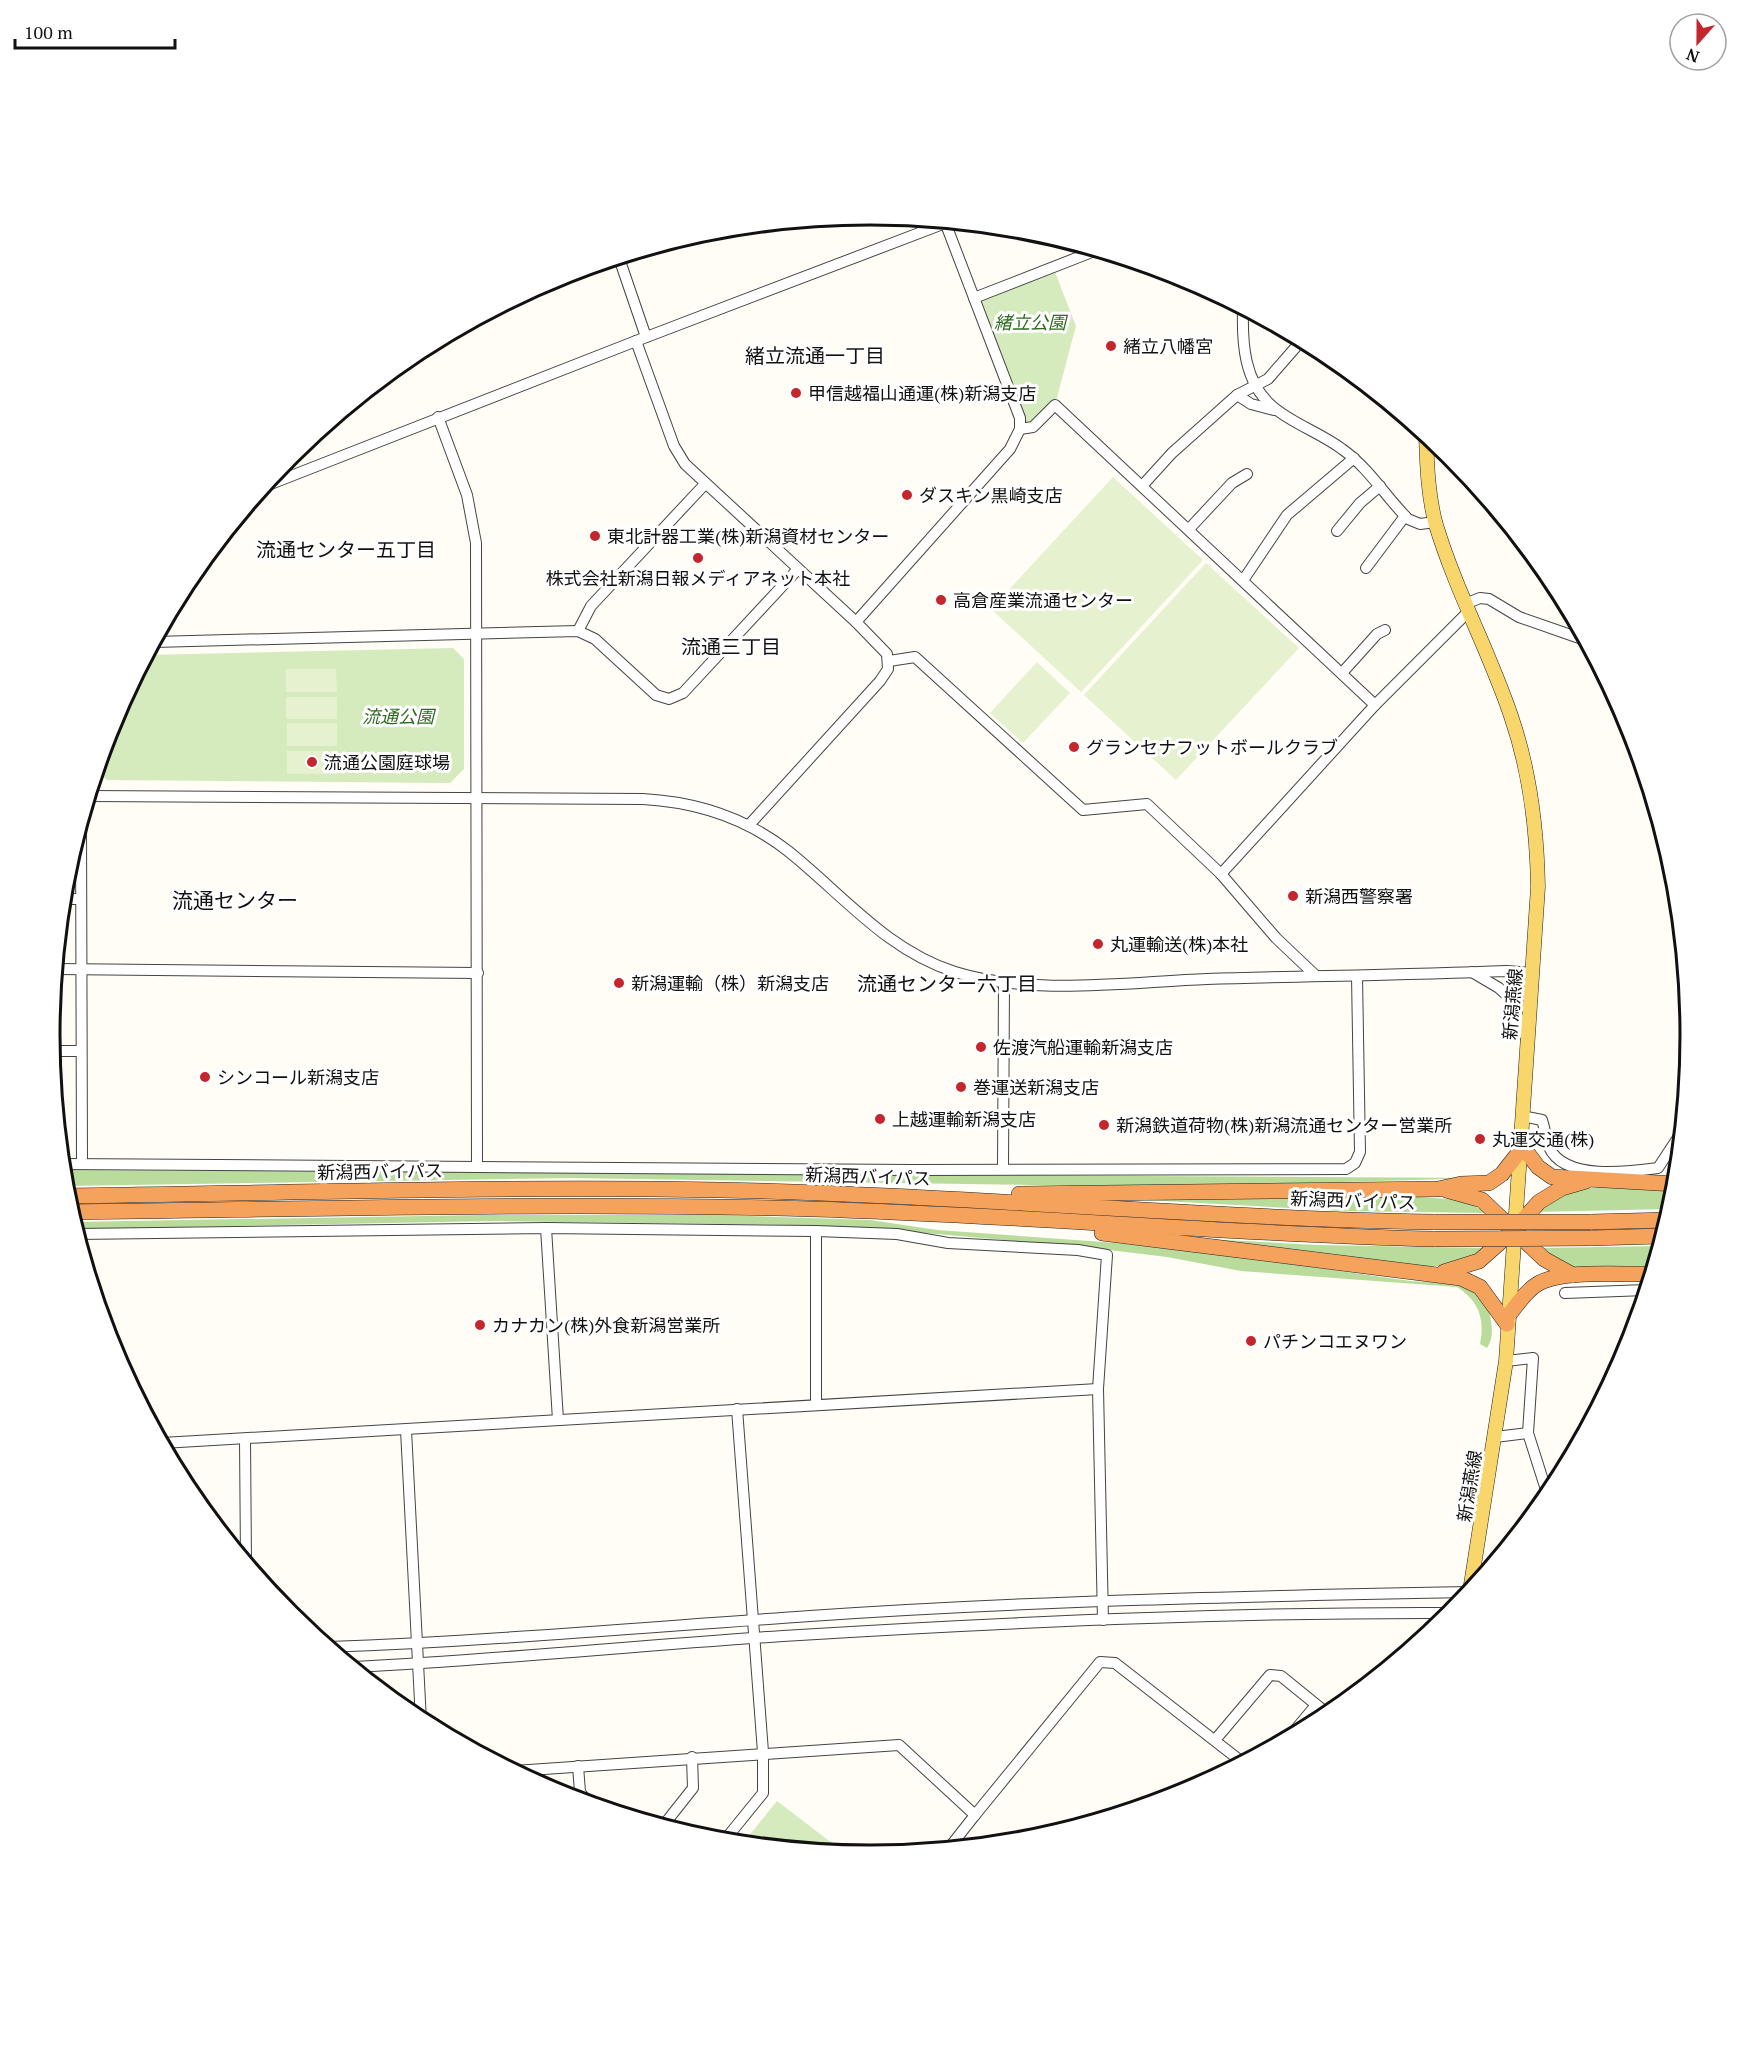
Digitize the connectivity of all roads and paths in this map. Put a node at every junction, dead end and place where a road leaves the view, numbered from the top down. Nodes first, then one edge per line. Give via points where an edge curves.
1 (932, 228) edge
2 (950, 230) edge
3 (1085, 254) edge
4 (620, 265) edge
5 (974, 298) junction
6 (1244, 318) edge
7 (641, 339) junction
8 (1296, 347) edge
9 (1256, 386) junction
10 (1237, 395) junction
11 (1281, 412) junction
12 (438, 417) junction
13 (1020, 429) junction
14 (1426, 447) edge
15 (1354, 458) junction
16 (1247, 474) dead end
17 (280, 480) edge
18 (705, 484) junction
19 (1142, 486) junction
20 (1380, 486) junction
21 (1405, 516) junction
22 (1435, 522) junction
23 (1189, 529) junction
24 (1337, 531) dead end
25 (1366, 568) dead end
26 (798, 569) junction
27 (1244, 579) junction
28 (1466, 608) junction
29 (856, 622) junction
30 (1384, 630) dead end
31 (578, 631) junction
32 (475, 634) junction
33 (1575, 637) edge
34 (163, 642) edge
35 (889, 661) junction
36 (1342, 673) junction
37 (1375, 705) junction
38 (97, 796) edge
39 (475, 798) junction
40 (749, 825) junction
41 (81, 857) edge
42 (1221, 874) junction
43 (72, 899) edge
44 (80, 899) junction
45 (63, 969) edge
46 (82, 969) junction
47 (1472, 972) junction
48 (478, 973) junction
49 (1533, 973) junction
50 (1315, 975) junction
51 (1357, 976) junction
52 (1004, 983) junction
53 (1527, 1039) junction
54 (61, 1051) edge
55 (80, 1051) junction
56 (1522, 1116) junction
57 (1520, 1147) junction
58 (1672, 1147) edge
59 (71, 1164) edge
60 (82, 1164) junction
61 (477, 1167) junction
62 (1003, 1168) junction
63 (1586, 1181) junction
64 (1666, 1184) edge
65 (1437, 1189) junction
66 (77, 1196) edge
67 (908, 1197) junction
68 (80, 1212) edge
69 (910, 1213) junction
70 (1658, 1220) edge
71 (546, 1228) junction
72 (1515, 1229) junction
73 (816, 1231) junction
74 (85, 1234) edge
75 (1654, 1236) edge
76 (1440, 1273) junction
77 (1643, 1274) edge
78 (1574, 1275) junction
79 (1638, 1290) edge
80 (1565, 1293) dead end
81 (1508, 1320) junction
82 (1506, 1361) junction
83 (1098, 1389) junction
84 (816, 1404) junction
85 (737, 1409) junction
86 (558, 1420) junction
87 (406, 1430) junction
88 (1528, 1433) junction
89 (1495, 1437) junction
90 (245, 1440) junction
91 (171, 1443) edge
92 (1544, 1483) edge
93 (246, 1551) edge
94 (1473, 1576) edge
95 (1457, 1592) edge
96 (1103, 1602) junction
97 (1438, 1613) edge
98 (1103, 1620) junction
99 (752, 1621) junction
100 (753, 1639) junction
101 (417, 1644) junction
102 (339, 1647) edge
103 (418, 1664) junction
104 (363, 1667) edge
105 (1316, 1705) junction
106 (420, 1708) edge
107 (1320, 1708) edge
108 (1306, 1716) edge
109 (1215, 1740) junction
110 (763, 1752) junction
111 (692, 1757) junction
112 (1236, 1757) edge
113 (578, 1766) junction
114 (531, 1770) edge
115 (580, 1791) edge
116 (975, 1815) junction
117 (669, 1819) edge
118 (731, 1832) edge
119 (955, 1840) edge

1 - 7 street
2 - 5 street
3 - 5 street
4 - 7 street
5 - 13 street via 1020,418
6 - 9 street via 1246,359
7 - 12 street
7 - 18 street via 674,446
8 - 9 street via 1275,373
9 - 10 street
9 - 11 street
10 - 11 street via 1251,404
10 - 19 street via 1172,453
11 - 15 street
12 - 17 street
12 - 32 street via 462,479 472,519 476,543
13 - 19 street via 1033,427 1055,405
13 - 29 street via 1011,449
14 - 22 main road, 新潟燕線
15 - 20 street
15 - 27 street via 1287,514
16 - 23 street via 1232,483
18 - 26 street
18 - 31 street via 591,606
19 - 23 street
20 - 21 street
20 - 24 street
21 - 22 street via 1420,524
21 - 25 street
22 - 28 main road, 新潟燕線
23 - 27 street
26 - 29 street
26 - 31 street via 676,697 669,699 656,695 595,639
27 - 36 street
28 - 33 street via 1480,598 1489,599 1538,625
28 - 37 street
28 - 49 main road, 新潟燕線 via 1495,670 1528,782 1538,887
29 - 35 street via 883,648
30 - 36 street
31 - 32 street
32 - 34 street
32 - 39 street
35 - 40 street via 880,681
35 - 42 street via 915,657 1083,810 1147,804
36 - 37 street
37 - 42 street
38 - 39 street
39 - 40 street via 667,800 711,810
39 - 48 street
40 - 52 street via 788,851 890,939 953,971
41 - 44 street
42 - 50 street via 1276,938
43 - 44 street
44 - 46 street
45 - 46 street
46 - 48 street
46 - 55 street
47 - 49 street
47 - 51 street
47 - 53 street via 1506,993
48 - 61 street
49 - 53 main road, 新潟燕線
50 - 51 street
50 - 52 street
51 - 62 street via 1360,1152 1351,1166
52 - 62 street
53 - 56 main road, 新潟燕線
54 - 55 street
55 - 60 street
56 - 57 main road, 新潟燕線
56 - 58 street via 1542,1120 1549,1148 1569,1166 1580,1170 1633,1172 1658,1168
57 - 63 highway via 1546,1174
57 - 65 highway via 1502,1174 1489,1183
57 - 72 main road, 新潟燕線
59 - 60 street
60 - 61 street
61 - 62 street
63 - 64 highway
63 - 72 highway via 1547,1196
65 - 67 highway
65 - 72 highway via 1482,1200
66 - 67 highway, 新潟西バイパス via 491,1189 718,1190
67 - 70 highway, 新潟西バイパス, bridge via 1305,1219
68 - 69 highway, 新潟西バイパス via 479,1206
69 - 75 highway, 新潟西バイパス, bridge via 1435,1239
69 - 76 highway
71 - 73 street
71 - 74 street
71 - 86 street
72 - 76 highway via 1479,1261
72 - 78 highway via 1544,1259
72 - 81 main road, 新潟燕線
73 - 83 street via 897,1234 948,1243 1107,1255
73 - 84 street
76 - 81 highway via 1479,1287
77 - 78 highway
78 - 81 highway via 1537,1283
79 - 80 street
81 - 82 main road, 新潟燕線
82 - 88 street via 1533,1358
82 - 89 main road, 新潟燕線
83 - 84 street
83 - 96 street
84 - 85 street
85 - 86 street
85 - 99 street
86 - 87 street
87 - 90 street
87 - 101 street
88 - 89 street
88 - 92 street
89 - 94 main road, 新潟燕線
90 - 91 street
90 - 93 street
95 - 96 street
96 - 98 street
96 - 99 street
97 - 98 street via 1306,1612
98 - 100 street
99 - 100 street
99 - 101 street
100 - 103 street
100 - 110 street
101 - 102 street
101 - 103 street
103 - 104 street
103 - 106 street
105 - 107 street
105 - 108 street
105 - 109 street via 1281,1676 1270,1675
109 - 112 street
109 - 116 street via 1115,1663 1100,1662
110 - 111 street
110 - 116 street via 899,1745
110 - 118 street via 763,1793
111 - 113 street
111 - 117 street via 693,1788
113 - 114 street
113 - 115 street
116 - 119 street

